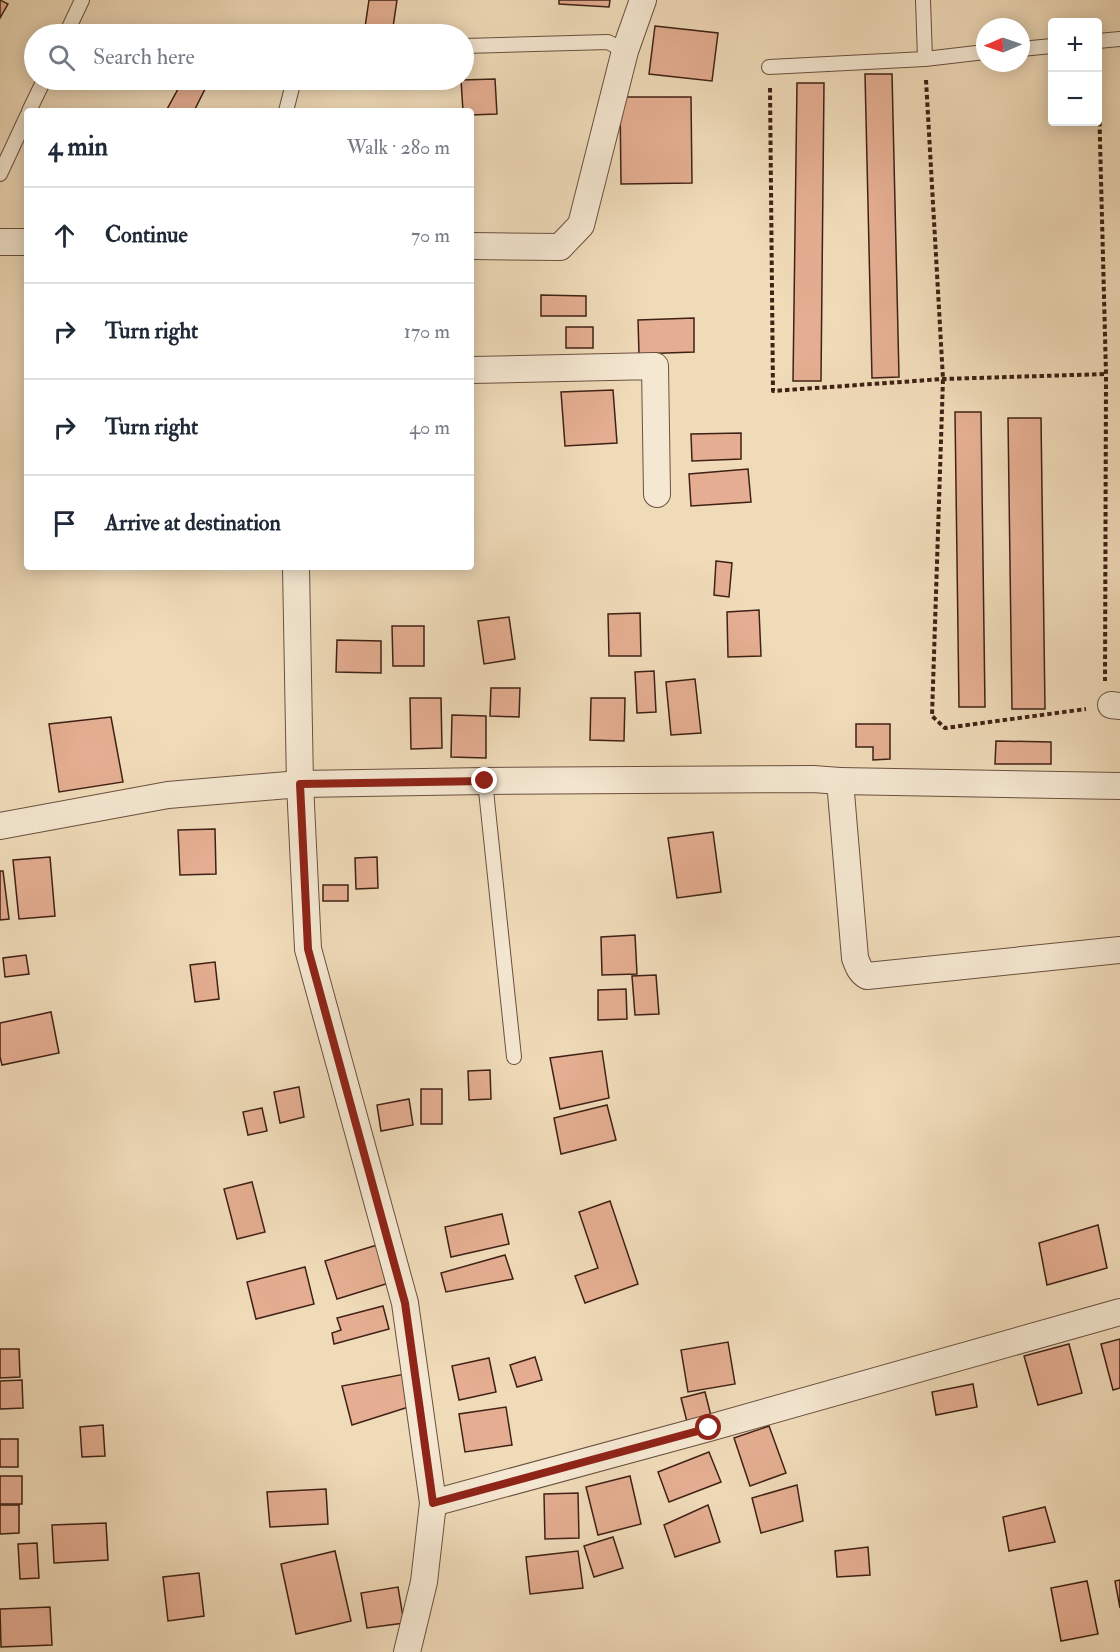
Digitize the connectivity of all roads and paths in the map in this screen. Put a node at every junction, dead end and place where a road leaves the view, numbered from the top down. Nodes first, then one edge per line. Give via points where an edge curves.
1 (82, 0) edge
2 (643, 0) edge
3 (923, 0) edge
4 (71, 24) edge
5 (1120, 39) edge
6 (1102, 41) edge
7 (474, 46) edge
8 (1048, 46) edge
9 (1030, 48) edge
10 (625, 51) junction
11 (976, 53) edge
12 (925, 58) junction
13 (770, 66) joint
14 (1099, 72) edge
15 (39, 90) edge
16 (291, 90) edge
17 (30, 108) edge
18 (287, 108) edge
19 (24, 122) edge
20 (0, 174) edge
21 (0, 242) edge
22 (24, 242) edge
23 (474, 246) edge
24 (474, 370) edge
25 (1106, 374) junction
26 (943, 379) junction
27 (657, 494) dead end
28 (296, 570) edge
29 (1115, 706) edge
30 (485, 781) junction
31 (840, 781) junction
32 (300, 784) junction
33 (1120, 786) edge
34 (0, 826) edge
35 (1120, 950) edge
36 (514, 1057) dead end
37 (1120, 1311) edge
38 (433, 1503) junction
39 (407, 1652) edge

1 - 4 lane
2 - 10 street
3 - 12 lane
5 - 6 lane
7 - 10 lane via 608,42
8 - 9 lane
10 - 23 street via 581,225 560,247
11 - 12 lane
12 - 13 lane
12 - 26 path
13 - 26 path via 773,391
14 - 25 path
15 - 17 lane
16 - 18 lane
19 - 20 lane
21 - 22 street
24 - 27 street via 655,366
25 - 26 path
25 - 29 path via 1104,680
26 - 29 path via 932,716 945,728
28 - 32 street
30 - 31 street
30 - 32 street
30 - 36 lane
31 - 33 street
31 - 35 street via 855,958 862,973 867,976
32 - 34 street via 168,795
32 - 38 street via 308,949 405,1303
37 - 38 street
38 - 39 street via 424,1582

